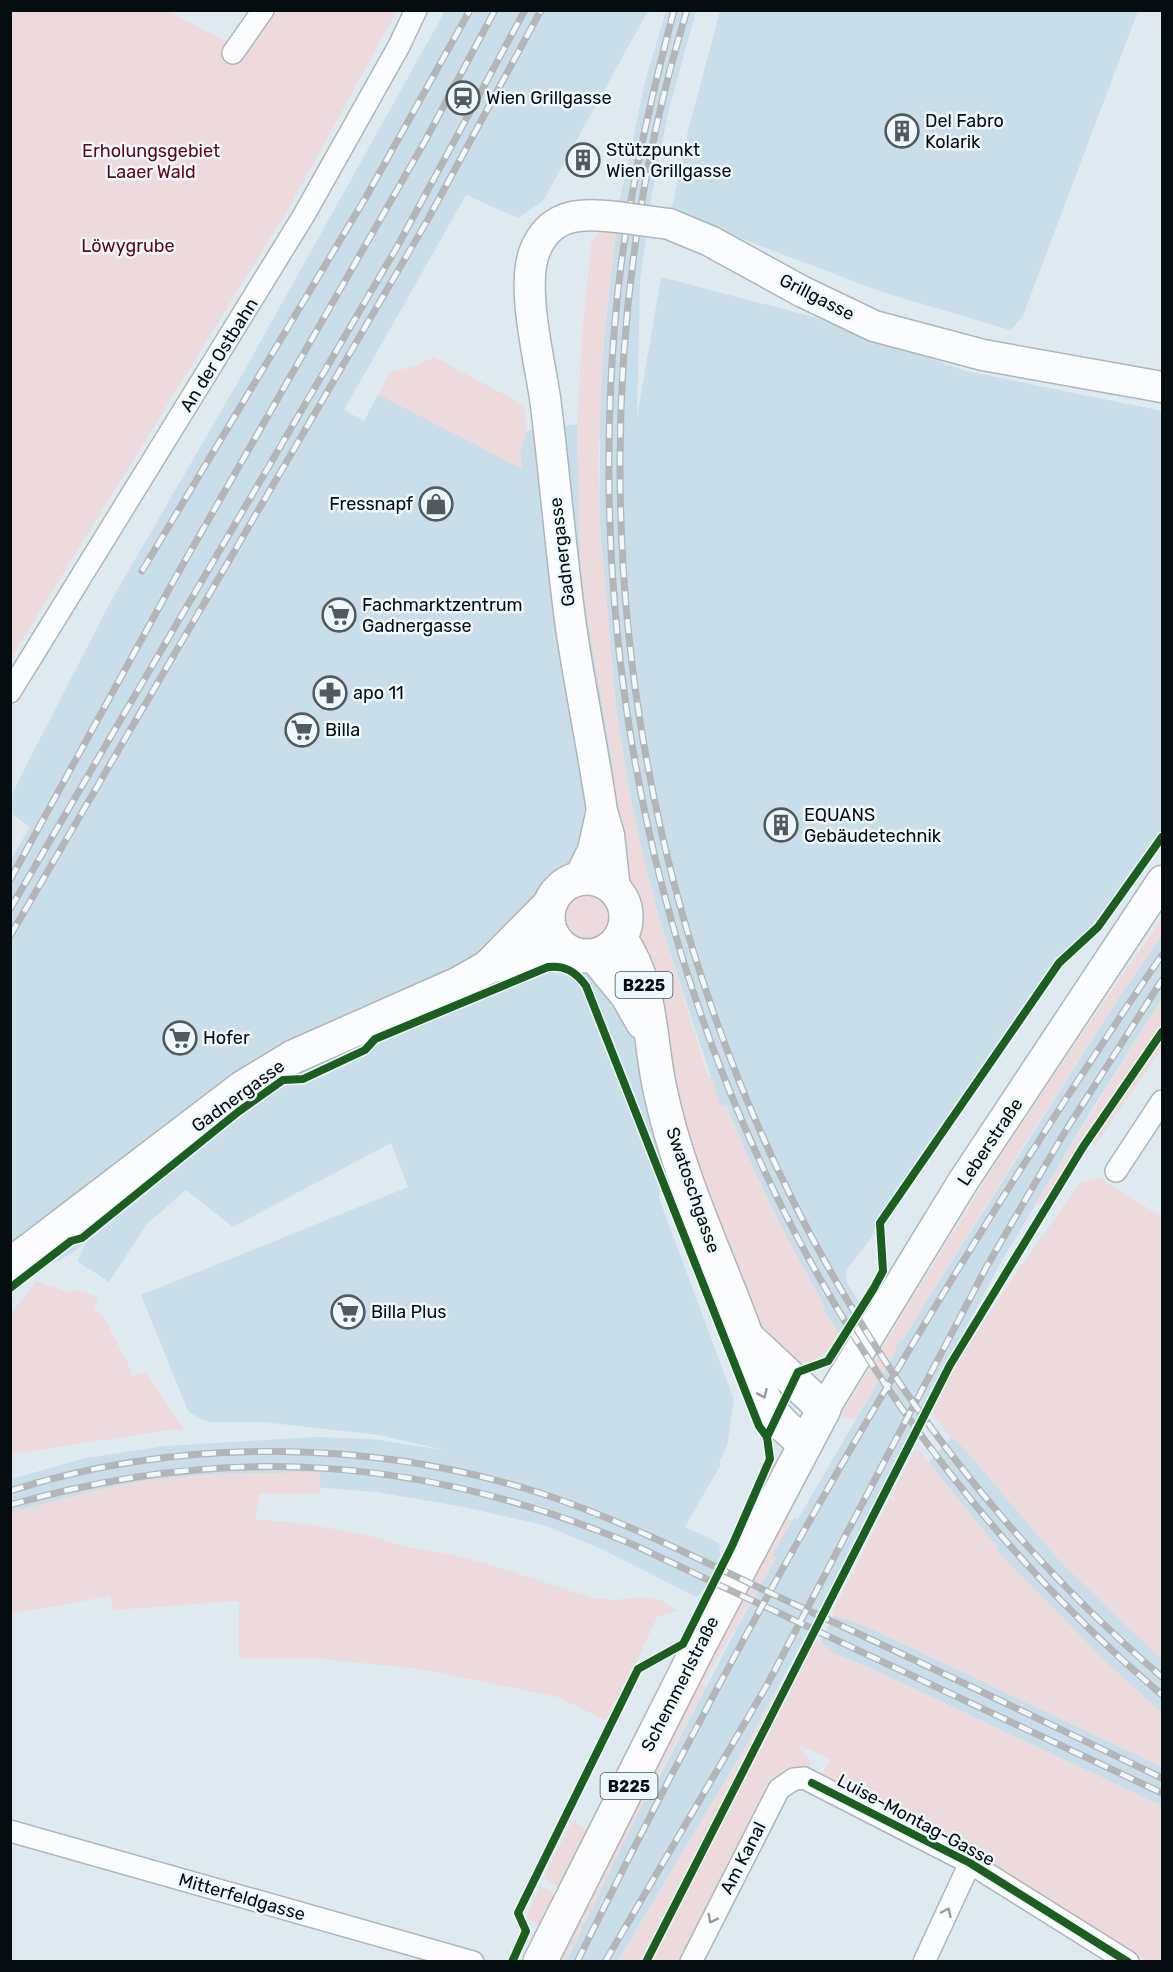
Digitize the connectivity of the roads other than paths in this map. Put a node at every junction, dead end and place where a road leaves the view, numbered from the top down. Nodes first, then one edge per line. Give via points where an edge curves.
1 (263, 10) edge
2 (416, 10) edge
3 (233, 53) dead end
4 (530, 292) joint
5 (1162, 387) edge
6 (10, 692) edge
7 (602, 811) junction
8 (579, 879) junction
9 (1162, 881) edge
10 (615, 890) junction
11 (550, 904) junction
12 (561, 947) junction
13 (608, 947) junction
14 (488, 967) junction
15 (1162, 1101) edge
16 (1116, 1171) dead end
17 (10, 1264) edge
18 (748, 1338) junction
19 (825, 1409) junction
20 (805, 1444) junction
21 (812, 1783) joint
22 (10, 1831) edge
23 (970, 1863) junction
24 (473, 1962) edge
25 (540, 1962) edge
26 (690, 1962) edge
27 (924, 1962) edge
28 (1128, 1962) edge

1 - 3 street
2 - 6 street, An der Ostbahn via 304,215
4 - 5 main road, Grillgasse, bridge via 533,256 552,227 565,218 582,214 669,224 720,246 874,326 983,355
4 - 7 main road, Gadnergasse via 571,627
7 - 8 main road, Gadnergasse via 593,850
7 - 10 main road, Gadnergasse via 609,835
8 - 10 main road via 602,881
8 - 11 main road via 561,888
9 - 19 main road, Leberstraße via 962,1183
10 - 13 main road via 622,901 625,926
11 - 12 main road via 549,927
11 - 14 main road, Gadnergasse
12 - 13 main road, B225 via 577,955
12 - 14 main road, Gadnergasse
13 - 18 main road, Swatoschgasse / B225 via 634,960 644,984 663,1104 689,1189
14 - 17 main road, Gadnergasse via 293,1057 242,1088
15 - 16 street
18 - 19 main road, Swatoschgasse / B225
18 -> 20 main road, Swatoschgasse / B225 via 755,1376 768,1404
19 - 20 main road, Schemmerlstraße / B225
20 - 25 main road, Schemmerlstraße / B225
21 - 23 street, Luise-Montag-Gasse
21 -> 26 street, Am Kanal via 804,1778 794,1779 779,1789
22 - 24 street, Mitterfeldgasse
27 -> 23 street
23 - 28 street, Luise-Montag-Gasse

